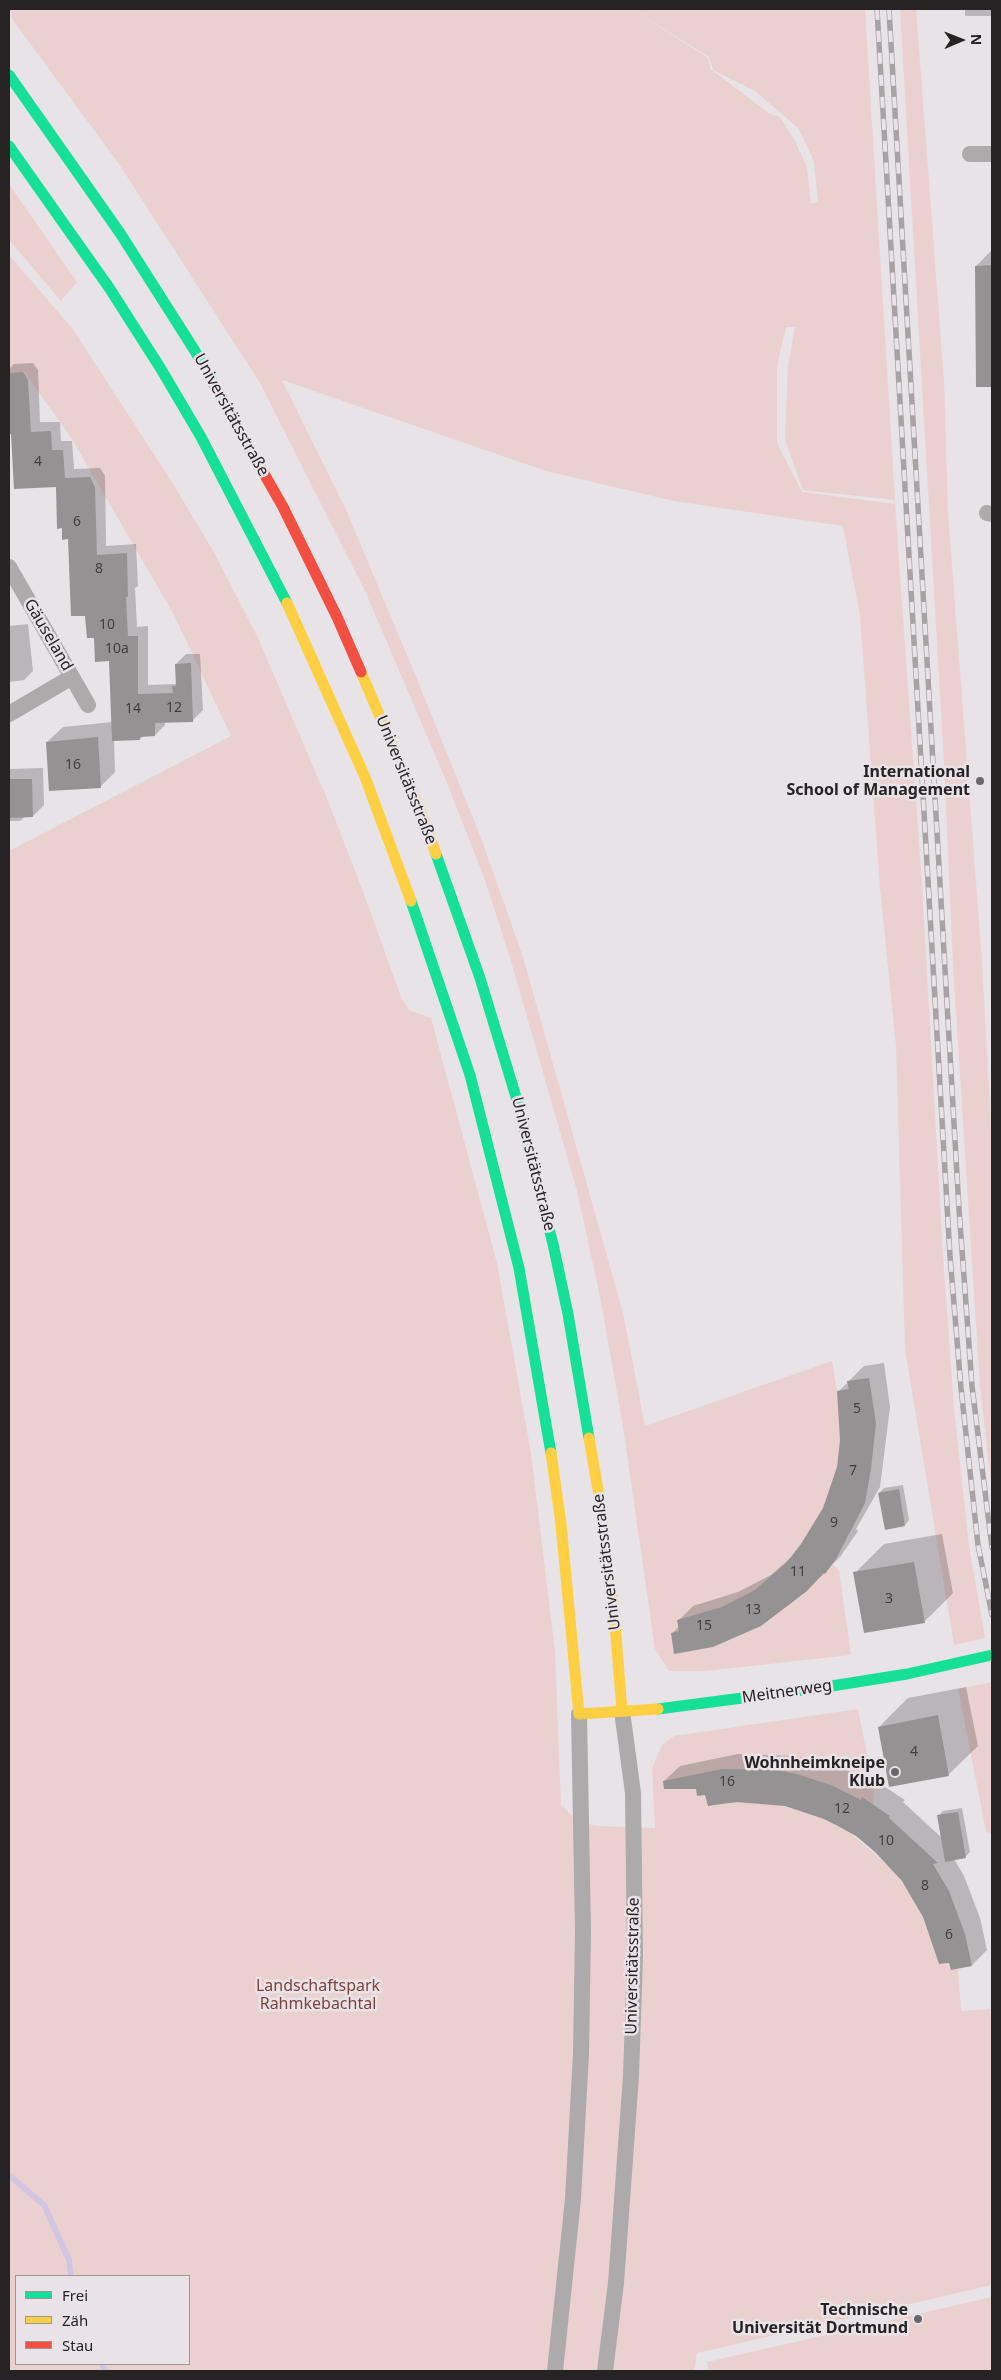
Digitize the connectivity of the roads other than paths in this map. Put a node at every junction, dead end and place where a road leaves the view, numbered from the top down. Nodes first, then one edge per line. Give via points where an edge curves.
1 (9, 75) edge
2 (9, 146) edge
3 (970, 154) dead end
4 (992, 154) edge
5 (9, 567) edge
6 (72, 677) junction
7 (88, 705) dead end
8 (9, 714) edge
9 (992, 1655) edge
10 (622, 1712) junction
11 (580, 1714) junction
12 (555, 2371) edge
13 (605, 2371) edge

1 - 10 street, Universitätsstraße via 120,233 179,326 283,507 337,617 426,827 480,978 516,1097 553,1244 570,1323 600,1501
2 - 11 street via 110,289 201,437 280,588 319,672 399,864 470,1075 519,1268 547,1420
3 - 4 street
5 - 6 street, Gäuseland
6 - 7 street, Gäuseland
6 - 8 street, Gäuseland
9 - 10 street, Meitnerweg via 819,1688
10 - 11 street, Meitnerweg
10 - 13 street, Universitätsstraße via 632,1793 635,1957 630,2096 616,2283
11 - 12 street via 581,2054 571,2218

